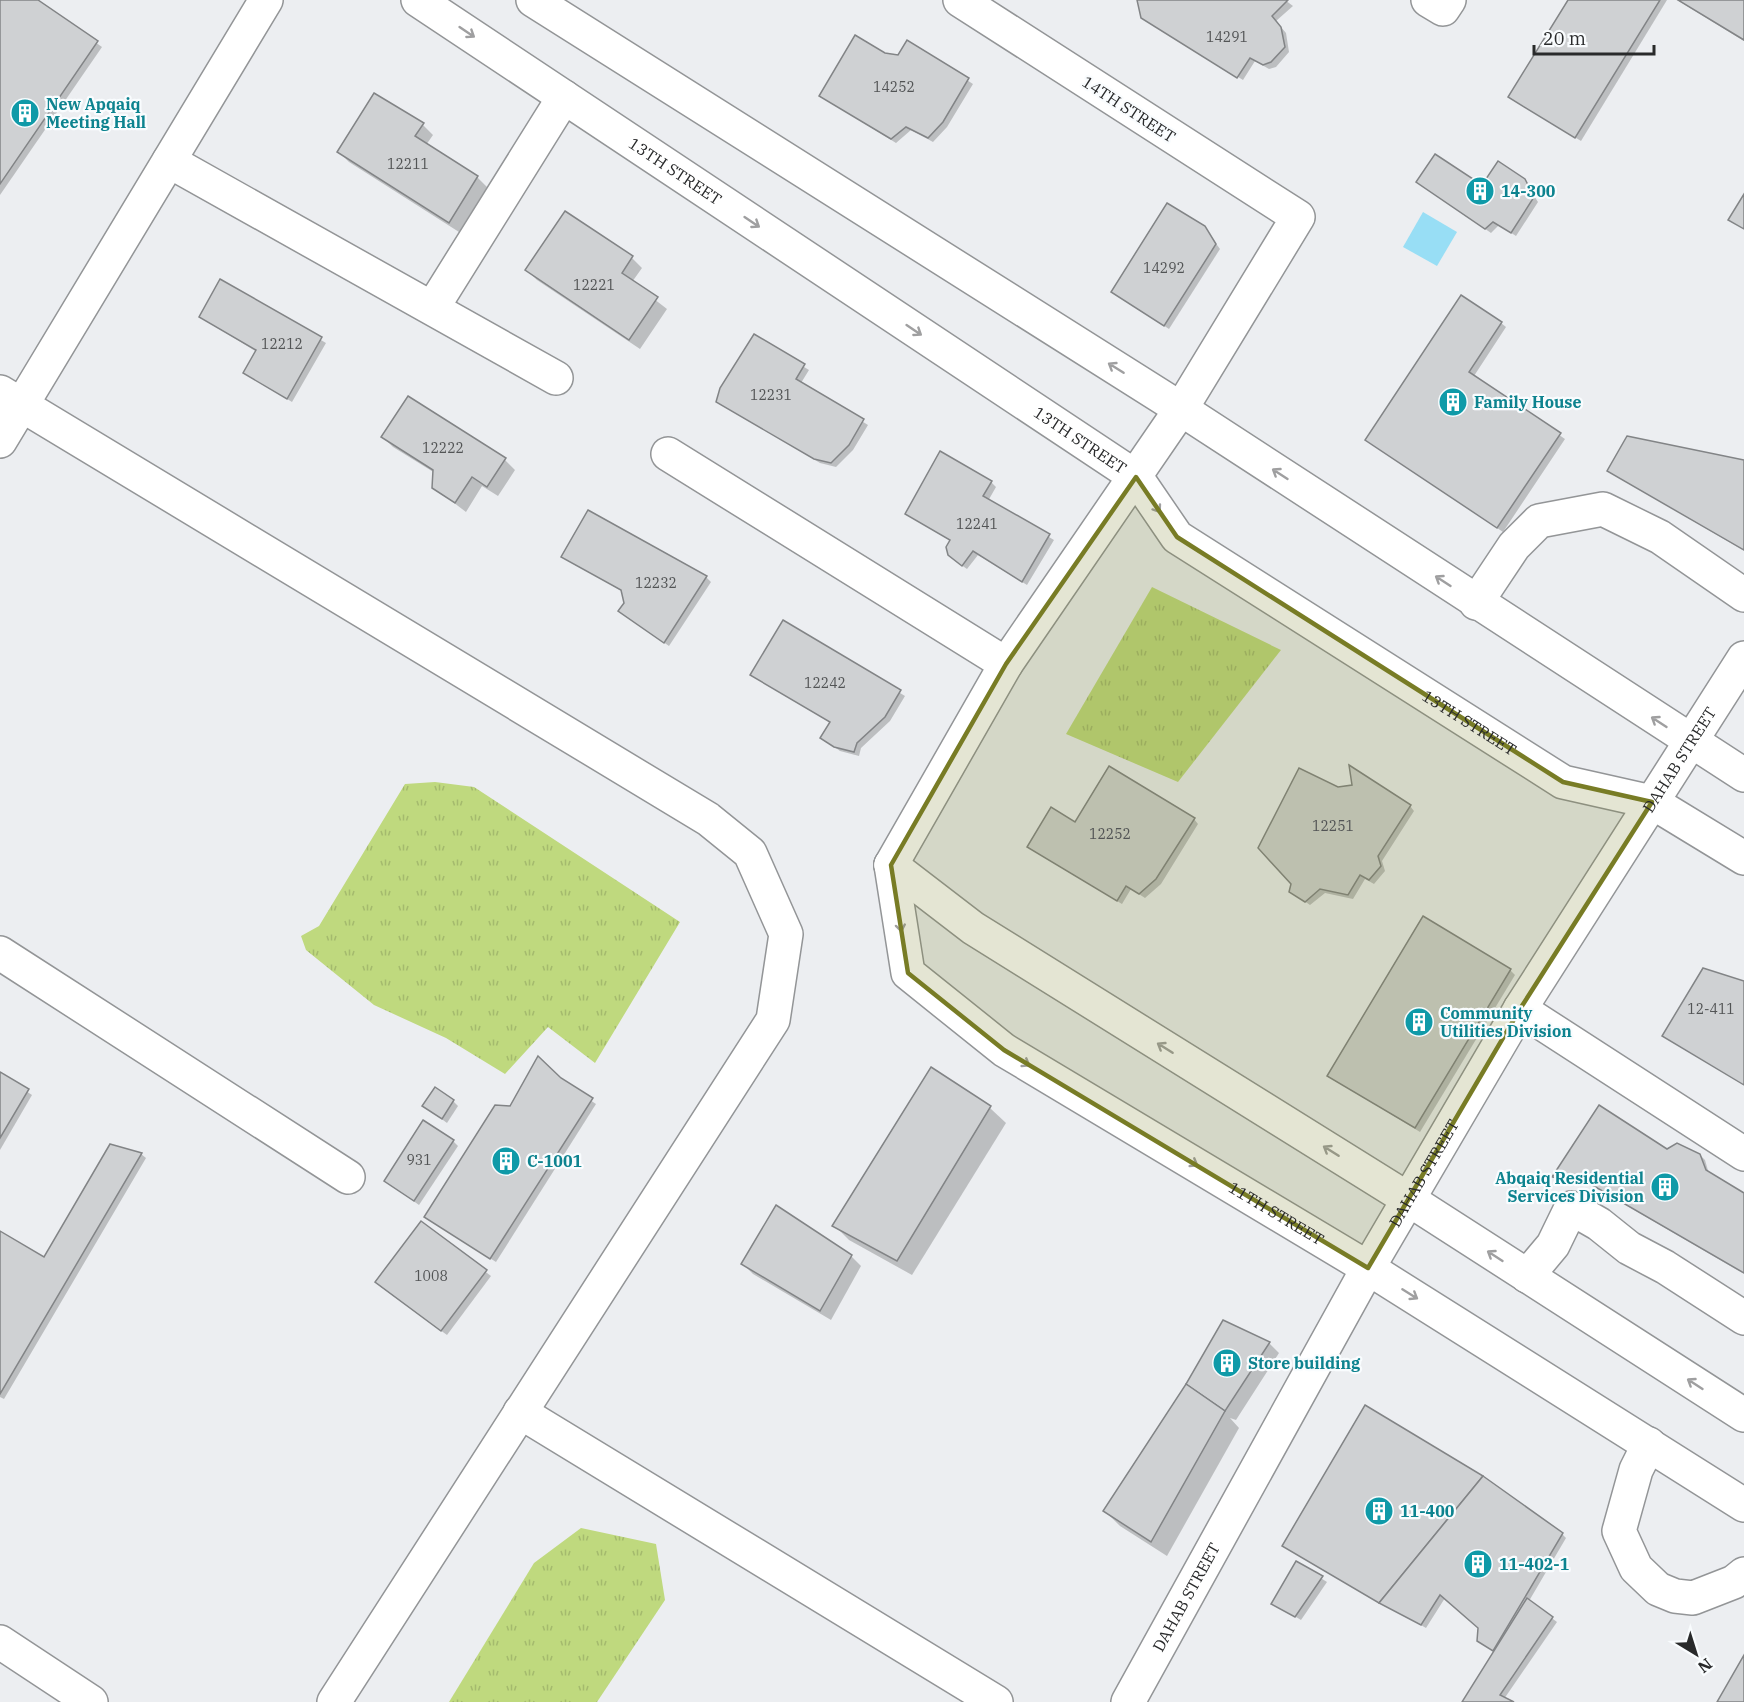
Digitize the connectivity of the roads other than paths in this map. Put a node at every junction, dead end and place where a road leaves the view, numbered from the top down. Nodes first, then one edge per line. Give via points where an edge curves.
1 (266, 0) edge
2 (418, 0) edge
3 (533, 0) edge
4 (960, 0) edge
5 (564, 97) junction
6 (169, 161) junction
7 (433, 307) junction
8 (556, 378) dead end
9 (11, 398) edge
10 (1181, 409) junction
11 (0, 441) edge
12 (668, 454) dead end
13 (1136, 477) junction
14 (1744, 595) edge
15 (1476, 603) junction
16 (1744, 658) edge
17 (1006, 664) junction
18 (1692, 744) junction
19 (1744, 775) edge
20 (1652, 802) junction
21 (1744, 858) edge
22 (891, 865) junction
23 (0, 953) edge
24 (1520, 1009) junction
25 (1744, 1154) edge
26 (348, 1177) dead end
27 (1408, 1199) junction
28 (1368, 1268) junction
29 (1527, 1276) junction
30 (1744, 1318) edge
31 (520, 1412) junction
32 (1744, 1415) edge
33 (1649, 1444) junction
34 (1744, 1504) edge
35 (1744, 1574) edge
36 (0, 1642) edge
37 (91, 1702) edge
38 (334, 1702) edge
39 (996, 1702) edge
40 (1128, 1702) edge

1 - 6 street
2 -> 5 street, 13TH STREET
10 -> 3 street
4 - 10 street, 14TH STREET via 1299,217
5 - 7 street
5 -> 13 street, 13TH STREET
6 - 7 street
6 - 9 street
7 - 8 street
9 - 11 street
9 - 31 street via 708,819 750,854 786,934 773,1020
10 - 13 street
15 -> 10 street
12 - 17 street
13 - 17 street
13 -> 20 street, 13TH STREET via 1177,537 1563,782
14 - 15 street via 1660,537 1603,509 1539,521 1514,546
18 -> 15 street
16 - 18 street, DAHAB STREET
17 - 22 street
18 - 19 street
18 - 20 street, DAHAB STREET
20 - 21 street, 13TH STREET
20 - 24 street, DAHAB STREET
27 -> 22 street via 973,928
22 -> 28 street, 11TH STREET via 908,973 1004,1050
23 - 26 street
24 - 25 street
24 - 27 street, DAHAB STREET
27 - 28 street, DAHAB STREET
29 -> 27 street
28 -> 33 street, 11TH STREET
28 - 40 street, DAHAB STREET
29 - 30 street via 1553,1245 1571,1208
32 -> 29 street
31 - 38 street
31 - 39 street
33 - 34 street, 11TH STREET
33 - 35 street via 1636,1470 1619,1531 1636,1568 1658,1589 1693,1598
36 - 37 street

